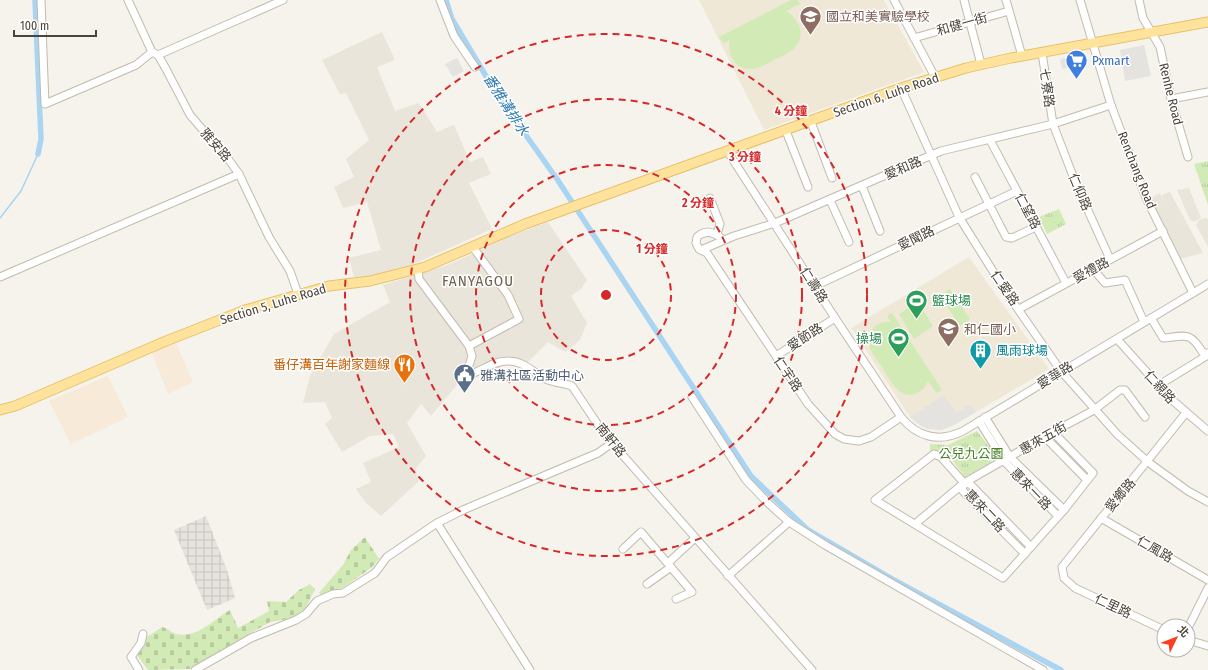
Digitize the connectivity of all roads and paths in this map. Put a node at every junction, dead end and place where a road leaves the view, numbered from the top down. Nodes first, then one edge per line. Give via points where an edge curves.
1 (41, 0) edge
2 (128, 0) edge
3 (283, 0) edge
4 (440, 0) edge
5 (894, 0) edge
6 (964, 0) edge
7 (1006, 0) edge
8 (1080, 0) edge
9 (1140, 0) edge
10 (1009, 11) junction
11 (969, 22) junction
12 (1208, 22) edge
13 (1152, 32) junction
14 (914, 38) junction
15 (1092, 44) junction
16 (1042, 53) junction
17 (155, 54) junction
18 (1022, 56) junction
19 (981, 64) junction
20 (475, 67) dead end
21 (935, 77) junction
22 (901, 88) junction
23 (1208, 92) edge
24 (1171, 99) junction
25 (1111, 105) junction
26 (811, 122) junction
27 (1052, 124) junction
28 (786, 131) junction
29 (990, 140) junction
30 (728, 152) junction
31 (931, 156) junction
32 (1188, 157) dead end
33 (239, 174) junction
34 (975, 176) dead end
35 (832, 178) dead end
36 (862, 186) junction
37 (808, 187) dead end
38 (1017, 191) junction
39 (710, 198) dead end
40 (830, 200) junction
41 (988, 203) junction
42 (574, 206) joint
43 (959, 217) junction
44 (775, 223) junction
45 (1036, 227) junction
46 (880, 231) dead end
47 (1163, 231) junction
48 (717, 234) junction
49 (723, 240) junction
50 (849, 242) dead end
51 (472, 246) junction
52 (702, 250) junction
53 (1110, 259) junction
54 (418, 269) junction
55 (1093, 269) junction
56 (0, 277) edge
57 (1066, 283) junction
58 (1208, 284) edge
59 (815, 286) junction
60 (1193, 293) junction
61 (298, 294) junction
62 (1019, 309) junction
63 (834, 318) junction
64 (1151, 318) junction
65 (1144, 322) junction
66 (1117, 339) junction
67 (469, 346) junction
68 (1208, 354) edge
69 (776, 356) junction
70 (1061, 371) junction
71 (1159, 385) junction
72 (692, 397) dead end
73 (0, 410) edge
74 (1094, 410) junction
75 (1185, 414) junction
76 (901, 417) junction
77 (1145, 417) dead end
78 (982, 419) junction
79 (1208, 431) edge
80 (1053, 432) junction
81 (1044, 436) junction
82 (612, 443) junction
83 (1007, 459) junction
84 (1148, 462) junction
85 (1087, 480) junction
86 (964, 483) junction
87 (1208, 502) edge
88 (1064, 510) junction
89 (1058, 516) junction
90 (1101, 518) junction
91 (789, 522) junction
92 (437, 523) junction
93 (915, 524) junction
94 (695, 538) junction
95 (1031, 547) junction
96 (623, 549) dead end
97 (1025, 554) junction
98 (670, 565) junction
99 (728, 576) junction
100 (1064, 578) joint
101 (1208, 580) edge
102 (647, 584) dead end
103 (1208, 588) edge
104 (676, 599) dead end
105 (1193, 618) edge
106 (1156, 626) edge
107 (143, 634) dead end
108 (1196, 642) edge
109 (1208, 646) edge
110 (139, 670) edge
111 (195, 670) edge
112 (530, 670) edge
113 (812, 670) edge
114 (1043, 670) edge

1 - 17 street via 45,104 136,65
2 - 17 street, 雅安路
3 - 17 street
4 - 20 street via 454,36
5 - 14 street
6 - 11 street
7 - 10 street
8 - 15 street, Renchang Road
9 - 13 street, Renhe Road via 1142,18
10 - 11 street, 和健一街
10 - 18 street
11 - 14 street, 和健一街
11 - 19 street
12 - 13 main road, Section 6, Luhe Road
13 - 15 main road, Section 6, Luhe Road
13 - 24 street, Renhe Road via 1160,47
14 - 21 street
15 - 16 main road, Section 6, Luhe Road
15 - 25 street, Renchang Road
16 - 18 main road, Section 6, Luhe Road
16 - 27 street, 七寮路
17 - 33 street, 雅安路 via 190,115 230,160
18 - 19 main road, Section 6, Luhe Road
19 - 21 main road, Section 6, Luhe Road
21 - 22 main road, Section 6, Luhe Road
22 - 26 main road, Section 6, Luhe Road
22 - 31 street, 仁愛路
23 - 24 street
24 - 32 street, Renhe Road
25 - 27 street, 愛和路
25 - 47 street, Renchang Road via 1146,198
26 - 28 main road, Section 6, Luhe Road
26 - 35 street
27 - 29 street, 愛和路
27 - 53 street, 仁仰路
28 - 30 main road, Section 6, Luhe Road
28 - 37 street
29 - 31 street, 愛和路 via 956,147
29 - 38 street, 仁望路
30 - 42 main road, Section 6, Luhe Road
30 - 44 street, 仁壽路
31 - 36 street, 愛和路
31 - 43 street, 仁愛路
33 - 56 street
33 - 61 street, 雅安路 via 269,237 290,271
34 - 41 street
36 - 40 street, 愛和路
36 - 46 street
38 - 41 street, 愛聞路
38 - 45 street, 仁望路
39 - 48 street via 720,224
40 - 44 street, 愛和路
40 - 50 street
41 - 43 street, 愛聞路
41 - 45 street via 1008,239
42 - 51 main road, Section 5, Luhe Road
43 - 59 street, 愛聞路
43 - 62 street, 仁愛路
44 - 49 street, 愛和路
44 - 59 street, 仁壽路
45 - 57 street, 仁望路
47 - 53 street, 愛禮路
47 - 60 street, Renchang Road
48 - 49 street
48 - 52 street via 707,232 697,237 696,243
49 - 52 street, 愛和路
51 - 54 main road, Section 5, Luhe Road
51 - 67 street via 508,295 519,319
52 - 69 street, 仁宇路 via 707,253
53 - 55 street, 愛禮路
54 - 61 main road, Section 5, Luhe Road
54 - 67 street via 419,279
55 - 57 street, 愛禮路
55 - 65 street via 1105,283 1125,280
57 - 62 street, 愛禮路
58 - 60 street, 愛華路
59 - 63 street, 仁壽路
60 - 64 street, 愛華路
61 - 73 main road, Section 5, Luhe Road via 245,310
62 - 70 street, 仁愛路
63 - 69 street, 愛節路
63 - 76 street, 仁壽路
64 - 65 street, 愛華路
64 - 68 street via 1163,338 1187,336 1196,340 1202,353
65 - 66 street, 愛華路
66 - 70 street, 愛華路
66 - 71 street, 仁親路
67 - 82 street, 南軒路 via 472,356 466,375 507,360 522,364 546,379 572,386
68 - 71 street
69 - 76 street, 仁宇路 via 827,427 844,439 853,442 864,440
70 - 74 street, 仁愛路
70 - 78 street, 愛華路
71 - 75 street, 仁親路
72 - 91 street via 746,480
74 - 77 street, 惠來五街 via 1122,390
74 - 80 street, 惠來五街
74 - 84 street, 仁愛路
75 - 79 street, 仁親路
75 - 84 street, 愛鄉路
76 - 78 street, 愛華路 via 919,433 938,438 957,434
78 - 83 street, 惠來一路
80 - 81 street, 惠來五街
80 - 85 street via 1093,473
81 - 83 street, 惠來五街
81 - 85 street
82 - 92 street via 598,453
82 - 94 street, 南軒路
83 - 86 street, 惠來五街
83 - 88 street, 惠來一路
83 - 89 street, 惠來一路
84 - 87 street, 仁愛路
84 - 90 street, 愛鄉路
85 - 88 street
86 - 93 street, 惠來五街
86 - 93 street via 941,457 934,454 875,500
86 - 95 street, 惠來二路 via 970,484
86 - 97 street, 惠來二路 via 962,490
88 - 89 street
89 - 95 street
90 - 100 street, 愛鄉路 via 1062,567
90 - 101 street, 仁風路
91 - 99 street
91 - 114 street
92 - 111 street via 387,557 375,573 342,594 332,594 317,601 301,617 251,638
92 - 112 street
93 - 97 street via 1003,578
94 - 98 street
94 - 99 street, 南軒路
95 - 97 street
96 - 98 street via 641,532
98 - 102 street
98 - 104 street via 692,592
99 - 113 street, 南軒路
100 - 106 street, 仁里路 via 1075,588
103 - 105 street
107 - 110 street via 141,643 131,657
108 - 109 street

